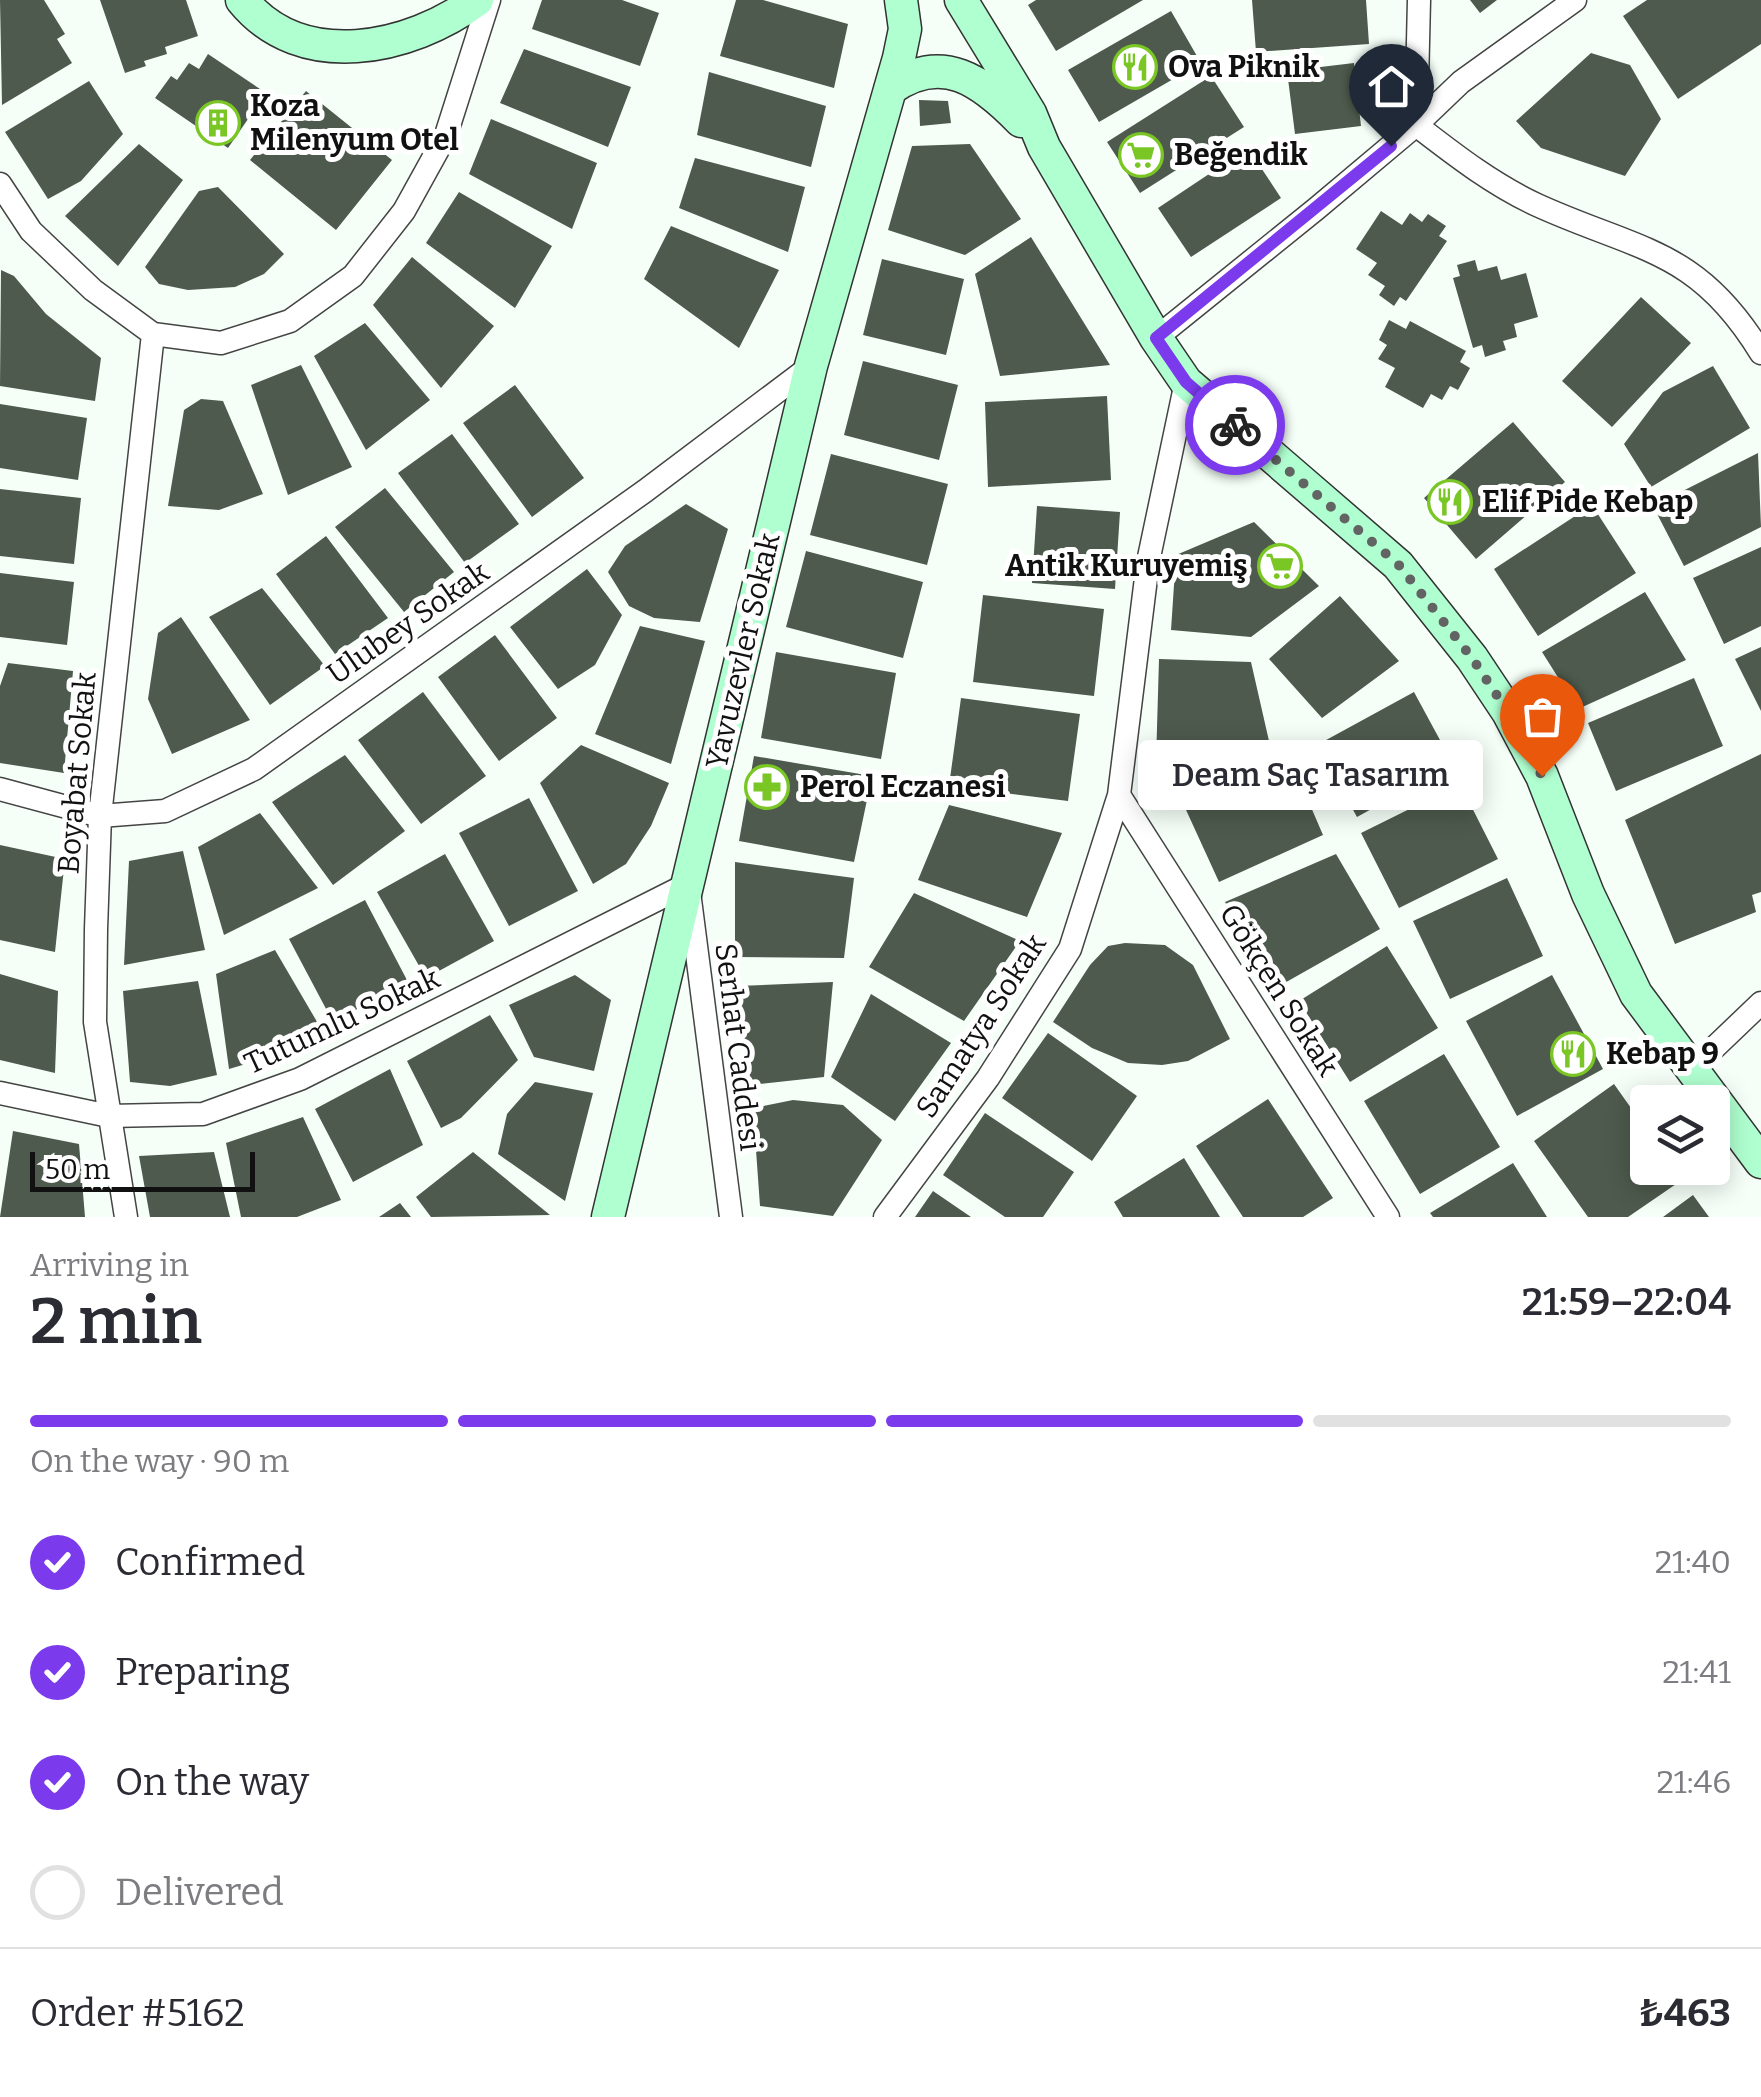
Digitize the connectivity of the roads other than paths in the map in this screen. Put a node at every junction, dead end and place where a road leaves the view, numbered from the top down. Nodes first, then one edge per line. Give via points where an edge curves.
1 (242, 0) edge
2 (477, 0) edge
3 (489, 0) edge
4 (901, 0) edge
5 (961, 0) edge
6 (1419, 0) edge
7 (1575, 0) edge
8 (890, 89) junction
9 (1416, 125) junction
10 (1044, 146) junction
11 (0, 184) edge
12 (153, 334) junction
13 (1156, 338) junction
14 (1761, 353) edge
15 (811, 366) junction
16 (1186, 382) junction
17 (0, 789) edge
18 (1120, 795) junction
19 (100, 816) junction
20 (688, 884) junction
21 (1761, 1003) edge
22 (1692, 1069) junction
23 (0, 1093) edge
24 (109, 1116) junction
25 (1761, 1162) edge
26 (1379, 1214) edge
27 (126, 1217) edge
28 (608, 1217) edge
29 (731, 1217) edge
30 (885, 1217) edge

1 - 2 main road via 267,26 303,42 348,48 418,32
3 - 12 street via 446,135 404,212 353,276 290,321 220,343
4 - 8 main road, Yavuzevler Sokak via 905,29
5 - 10 main road
6 - 9 street
7 - 9 street via 1460,82
8 - 10 main road via 924,70 966,78 988,90
8 - 15 main road, Yavuzevler Sokak
9 - 13 street
9 - 14 street via 1485,178 1689,270 1723,299
10 - 13 main road
11 - 12 street via 31,232
12 - 19 street, Boyabat Sokak
13 - 16 main road
15 - 19 street, Ulubey Sokak via 254,769 165,811
15 - 20 main road, Yavuzevler Sokak
16 - 18 street, Samatya Sokak via 1148,562
16 - 22 main road via 1398,564 1472,658 1542,776 1636,994
17 - 19 street, Ulubey Sokak
18 - 26 street, Gökçen Sokak
18 - 30 street, Samatya Sokak via 1070,949 988,1078
19 - 24 street, Boyabat Sokak via 96,1022
20 - 24 street, Tutumlu Sokak via 300,1079 203,1114
20 - 28 main road, Yavuzevler Sokak
20 - 29 street, Serhat Caddesi
21 - 22 street
22 - 25 main road
23 - 24 street, Tutumlu Sokak
24 - 27 street, Boyabat Sokak

